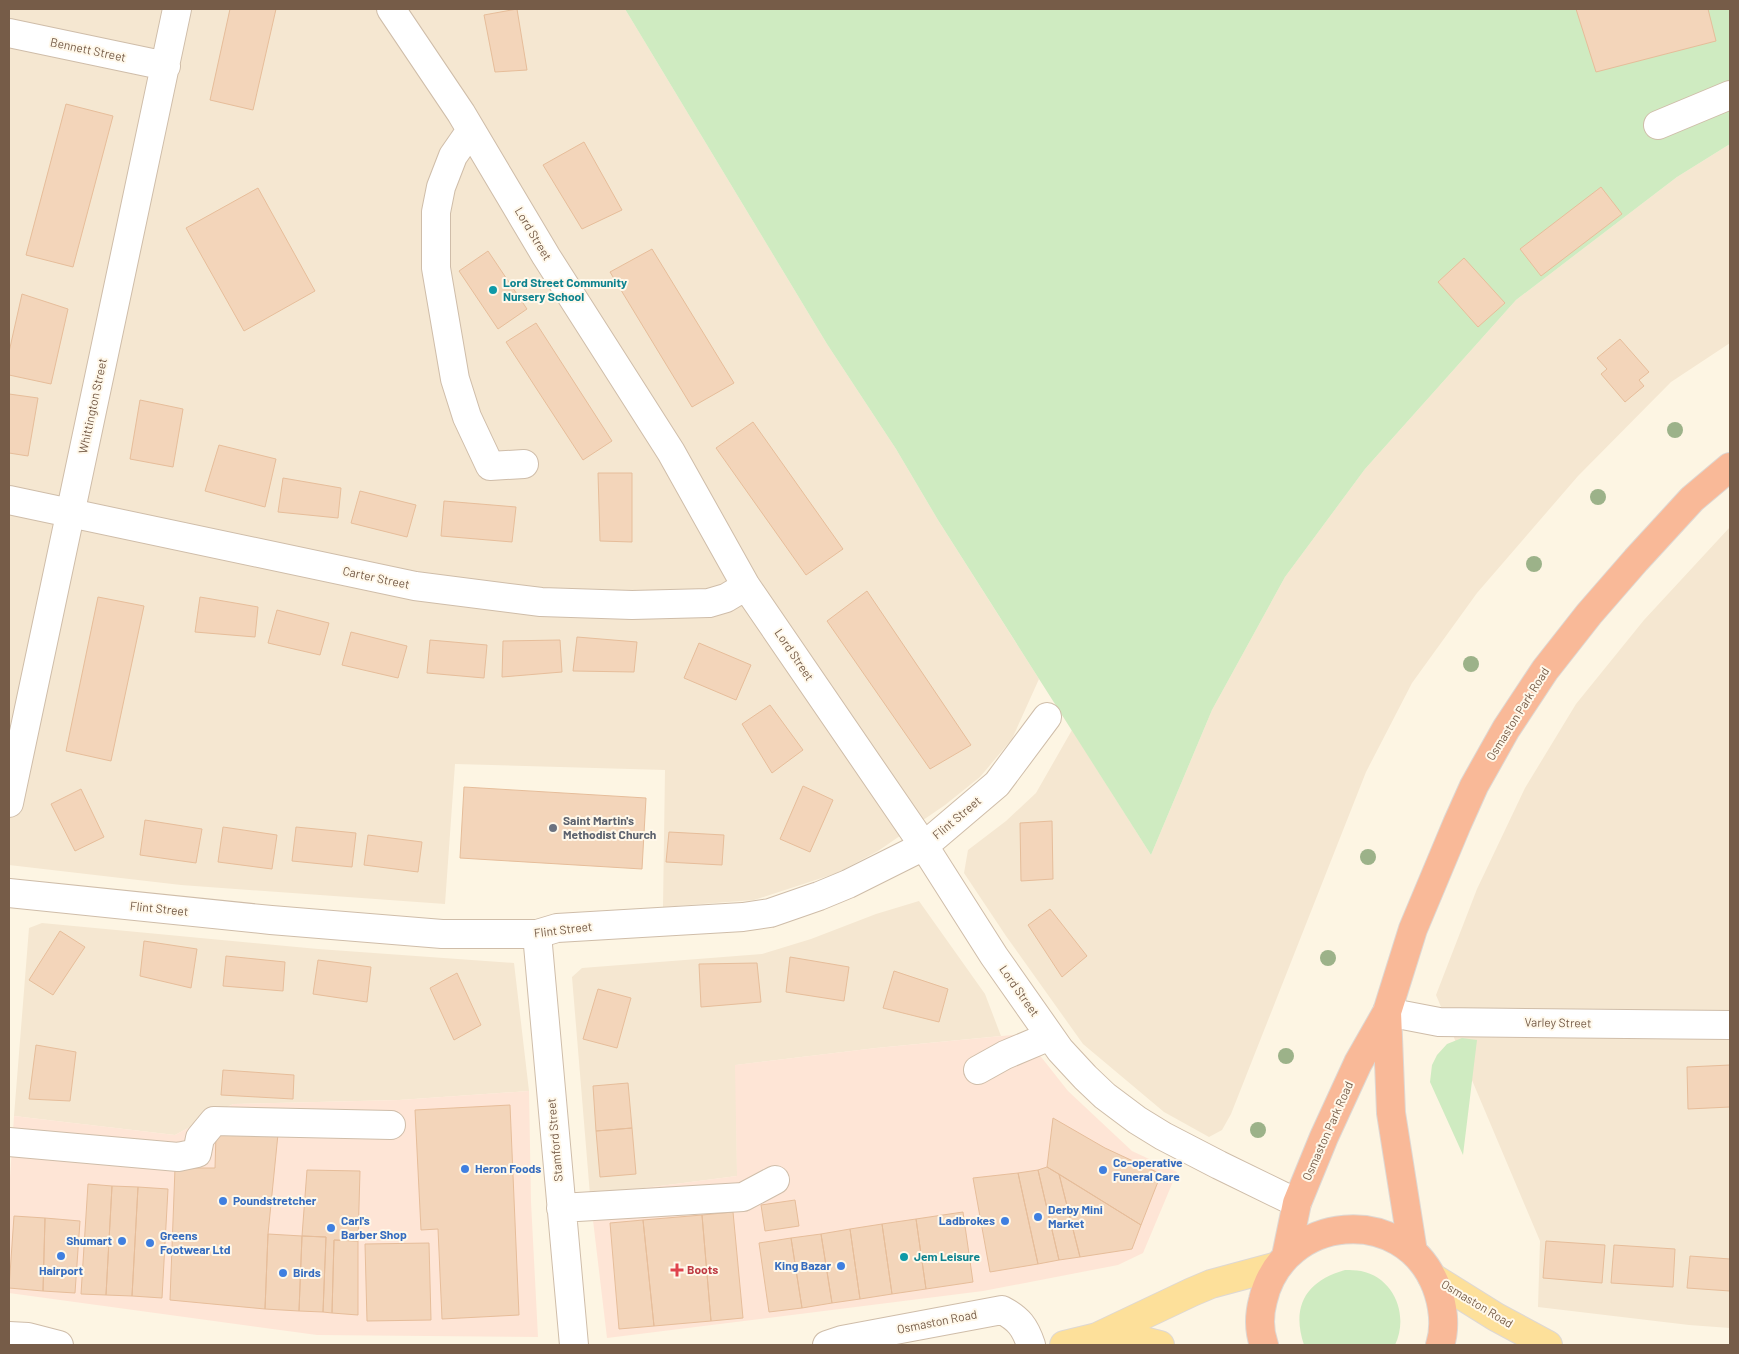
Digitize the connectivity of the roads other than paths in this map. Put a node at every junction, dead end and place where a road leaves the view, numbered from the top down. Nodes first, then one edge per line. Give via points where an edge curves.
1 (177, 9) edge
2 (391, 9) edge
3 (9, 33) edge
4 (166, 66) junction
5 (1730, 96) edge
6 (1658, 125) dead end
7 (471, 130) junction
8 (524, 464) dead end
9 (1730, 467) edge
10 (9, 500) edge
11 (69, 513) junction
12 (746, 586) junction
13 (1047, 717) dead end
14 (9, 803) edge
15 (924, 846) junction
16 (9, 893) edge
17 (537, 934) junction
18 (1387, 1012) junction
19 (1730, 1025) edge
20 (1050, 1036) junction
21 (978, 1070) dead end
22 (391, 1125) dead end
23 (9, 1142) edge
24 (775, 1180) dead end
25 (1298, 1203) junction
26 (562, 1208) junction
27 (1413, 1252) junction
28 (1282, 1261) junction
29 (1432, 1276) junction
30 (9, 1336) edge
31 (1097, 1337) junction
32 (59, 1345) edge
33 (574, 1345) edge
34 (827, 1345) edge
35 (1031, 1345) edge
36 (1064, 1345) edge
37 (1160, 1345) edge
38 (1264, 1345) edge
39 (1440, 1345) edge
40 (1548, 1345) edge

1 - 4 street, Whittington Street
2 - 7 street, Lord Street
3 - 4 street, Bennett Street
4 - 11 street, Whittington Street
5 - 6 street
7 - 8 street via 453,156 436,212 436,268 446,338 467,416 490,466
7 - 12 street, Lord Street via 556,272 672,452
9 - 18 highway, Osmaston Park Road via 1692,499 1595,607 1545,670 1506,729 1457,824 1413,930
10 - 11 street, Carter Street
11 - 12 street, Carter Street via 415,586 541,602 708,603 726,598
11 - 14 street, Whittington Street
12 - 15 street, Lord Street
13 - 15 street, Flint Street via 996,784
15 - 17 street, Flint Street via 848,884 770,913 557,928
15 - 20 street, Lord Street
16 - 17 street, Flint Street via 442,934
17 - 26 street, Stamford Street
18 - 19 street, Varley Street via 1439,1022
18 - 25 highway, Osmaston Park Road via 1358,1063
18 - 27 highway, Osmaston Park Road via 1390,1113
20 - 21 street
20 - 25 street, Lord Street via 1085,1077 1137,1120 1219,1166
22 - 23 street via 214,1121 200,1138 196,1153 178,1157
24 - 26 street via 743,1197
25 - 28 highway, Osmaston Park Road
26 - 33 street, Stamford Street
27 - 28 highway via 1387,1236 1349,1228 1326,1232 1305,1241
27 - 29 highway
28 - 31 main road via 1211,1284
28 - 38 highway via 1266,1287 1260,1311 1260,1336
29 - 39 highway via 1443,1318
29 - 40 main road, Osmaston Road via 1496,1317
30 - 32 street
31 - 36 main road
31 - 37 main road
34 - 35 street, Osmaston Road via 1002,1310 1014,1316 1025,1329

